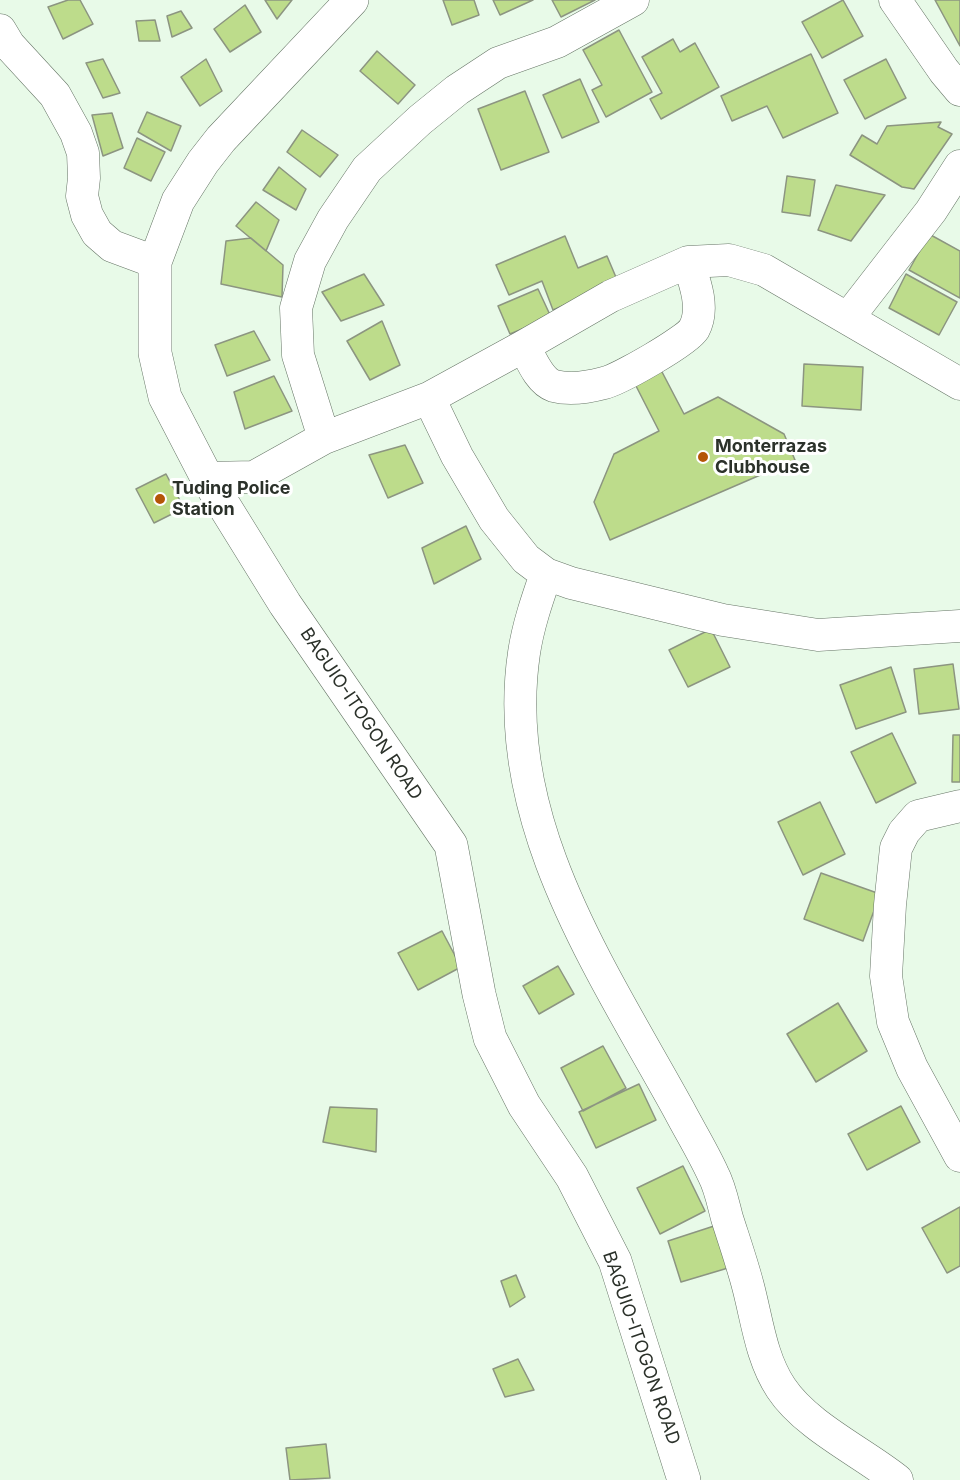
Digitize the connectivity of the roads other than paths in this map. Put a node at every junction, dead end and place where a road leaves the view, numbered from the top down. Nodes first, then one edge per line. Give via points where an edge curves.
1 (352, 0) edge
2 (633, 0) edge
3 (895, 0) edge
4 (0, 30) edge
5 (960, 90) edge
6 (960, 166) edge
7 (155, 262) junction
8 (688, 262) junction
9 (848, 318) junction
10 (524, 346) junction
11 (960, 384) edge
12 (429, 398) junction
13 (324, 438) junction
14 (254, 477) junction
15 (207, 478) junction
16 (231, 516) junction
17 (546, 574) junction
18 (960, 626) edge
19 (960, 806) edge
20 (960, 1156) edge
21 (684, 1480) edge
22 (897, 1480) edge

1 - 7 main road, BAGUIO-ITOGON ROAD via 209,154 178,201
2 - 13 street via 557,42 498,63 457,90 367,169 310,261 296,308 298,355
3 - 5 street
4 - 7 street via 15,53 55,95 75,133 83,153 82,196 96,233 112,246
6 - 9 street via 931,211
7 - 15 main road, BAGUIO-ITOGON ROAD via 155,353 165,397
8 - 9 street via 729,260 764,270
8 - 10 street via 611,296
8 - 10 street via 698,290 694,328 669,349 606,383 552,386 543,379
9 - 11 street
10 - 12 street
12 - 13 street
12 - 17 street via 494,519 526,559
13 - 14 street
14 - 15 street
14 - 16 street
15 - 16 main road, BAGUIO-ITOGON ROAD
16 - 21 main road, BAGUIO-ITOGON ROAD via 285,604 451,845 490,1038 524,1105 572,1177 615,1261
17 - 18 street via 723,620 818,635
17 - 22 street via 524,653 521,726 525,776 556,873 591,952 714,1175 763,1349 781,1389 807,1417
19 - 20 street via 918,816 896,848 886,976 893,1022 912,1068

